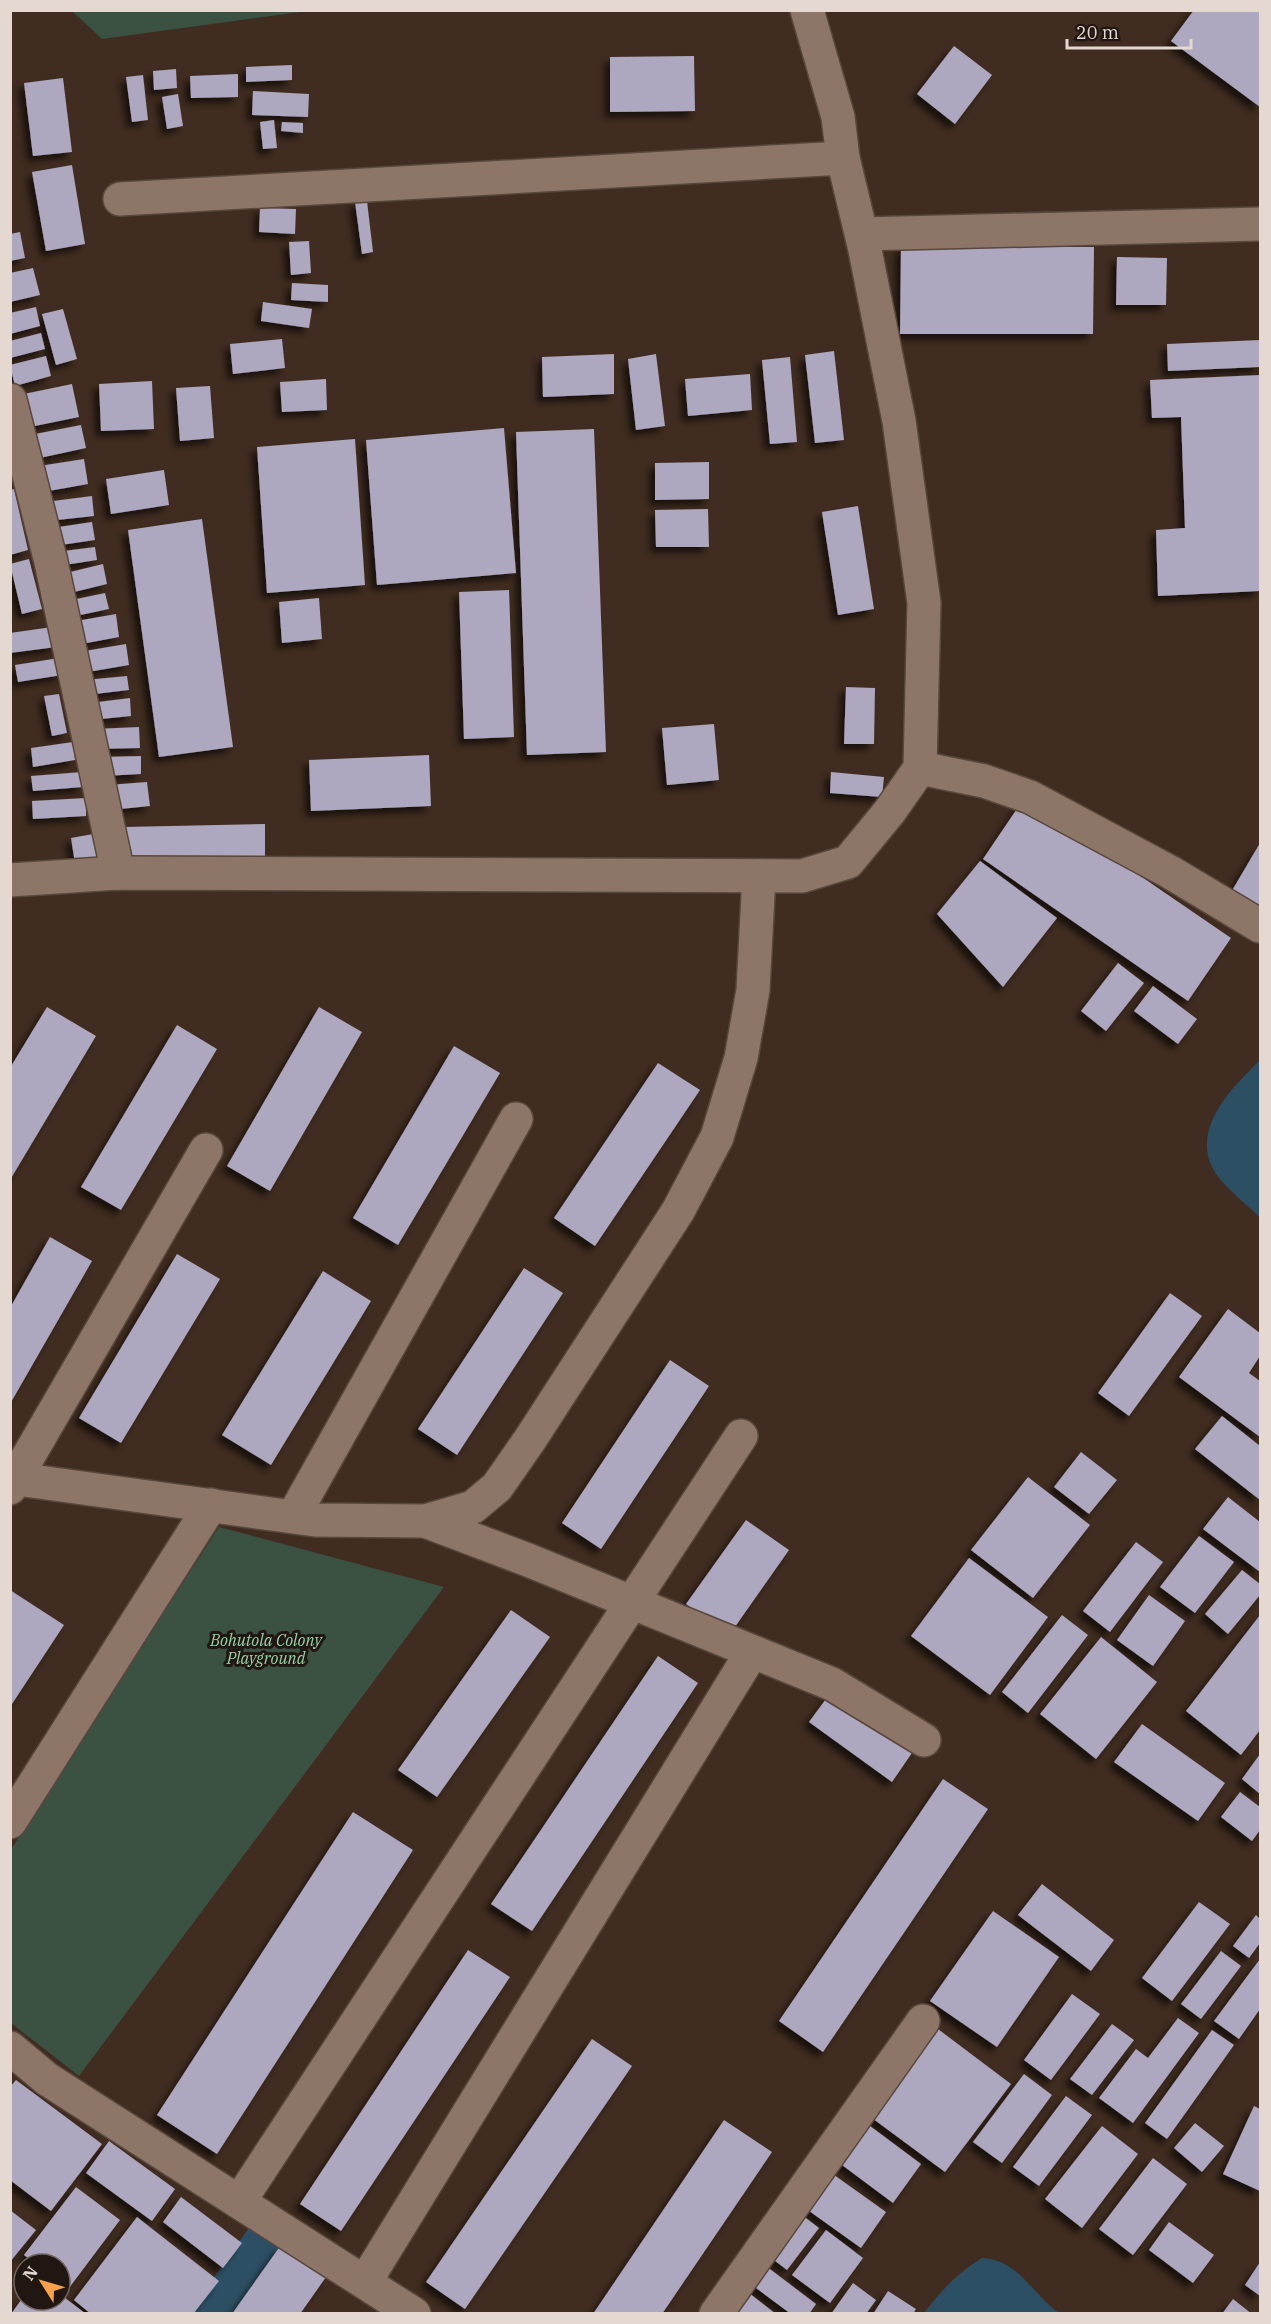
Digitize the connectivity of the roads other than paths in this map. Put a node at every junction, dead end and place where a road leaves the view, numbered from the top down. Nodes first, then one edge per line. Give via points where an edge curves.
1 (807, 10) edge
2 (843, 158) junction
3 (120, 199) dead end
4 (1260, 224) edge
5 (862, 234) junction
6 (10, 400) edge
7 (920, 768) junction
8 (118, 873) junction
9 (759, 876) junction
10 (10, 880) edge
11 (1260, 926) edge
12 (516, 1119) dead end
13 (206, 1150) dead end
14 (741, 1436) dead end
15 (12, 1482) edge
16 (211, 1505) junction
17 (294, 1515) junction
18 (424, 1521) junction
19 (632, 1603) junction
20 (752, 1652) junction
21 (924, 1740) dead end
22 (10, 1822) edge
23 (923, 2021) dead end
24 (10, 2048) edge
25 (239, 2202) junction
26 (365, 2282) junction
27 (414, 2313) edge
28 (716, 2313) edge

1 - 2 street via 838,117
2 - 3 street
2 - 5 street
4 - 5 street
5 - 7 street via 899,421 924,603
6 - 8 street via 51,562
7 - 9 street via 848,862 802,876
7 - 11 street via 984,781 1030,797 1170,872
8 - 9 street
8 - 10 street
9 - 18 street via 753,990 741,1058 717,1137 678,1211 497,1487 472,1507
12 - 17 street
13 - 15 street
14 - 19 street
15 - 16 street
16 - 17 street
16 - 22 street
17 - 18 street via 315,1520
18 - 19 street
19 - 20 street
19 - 25 street
20 - 21 street via 832,1684
20 - 26 street
23 - 28 street
24 - 25 street via 47,2079
25 - 26 street
26 - 27 street

